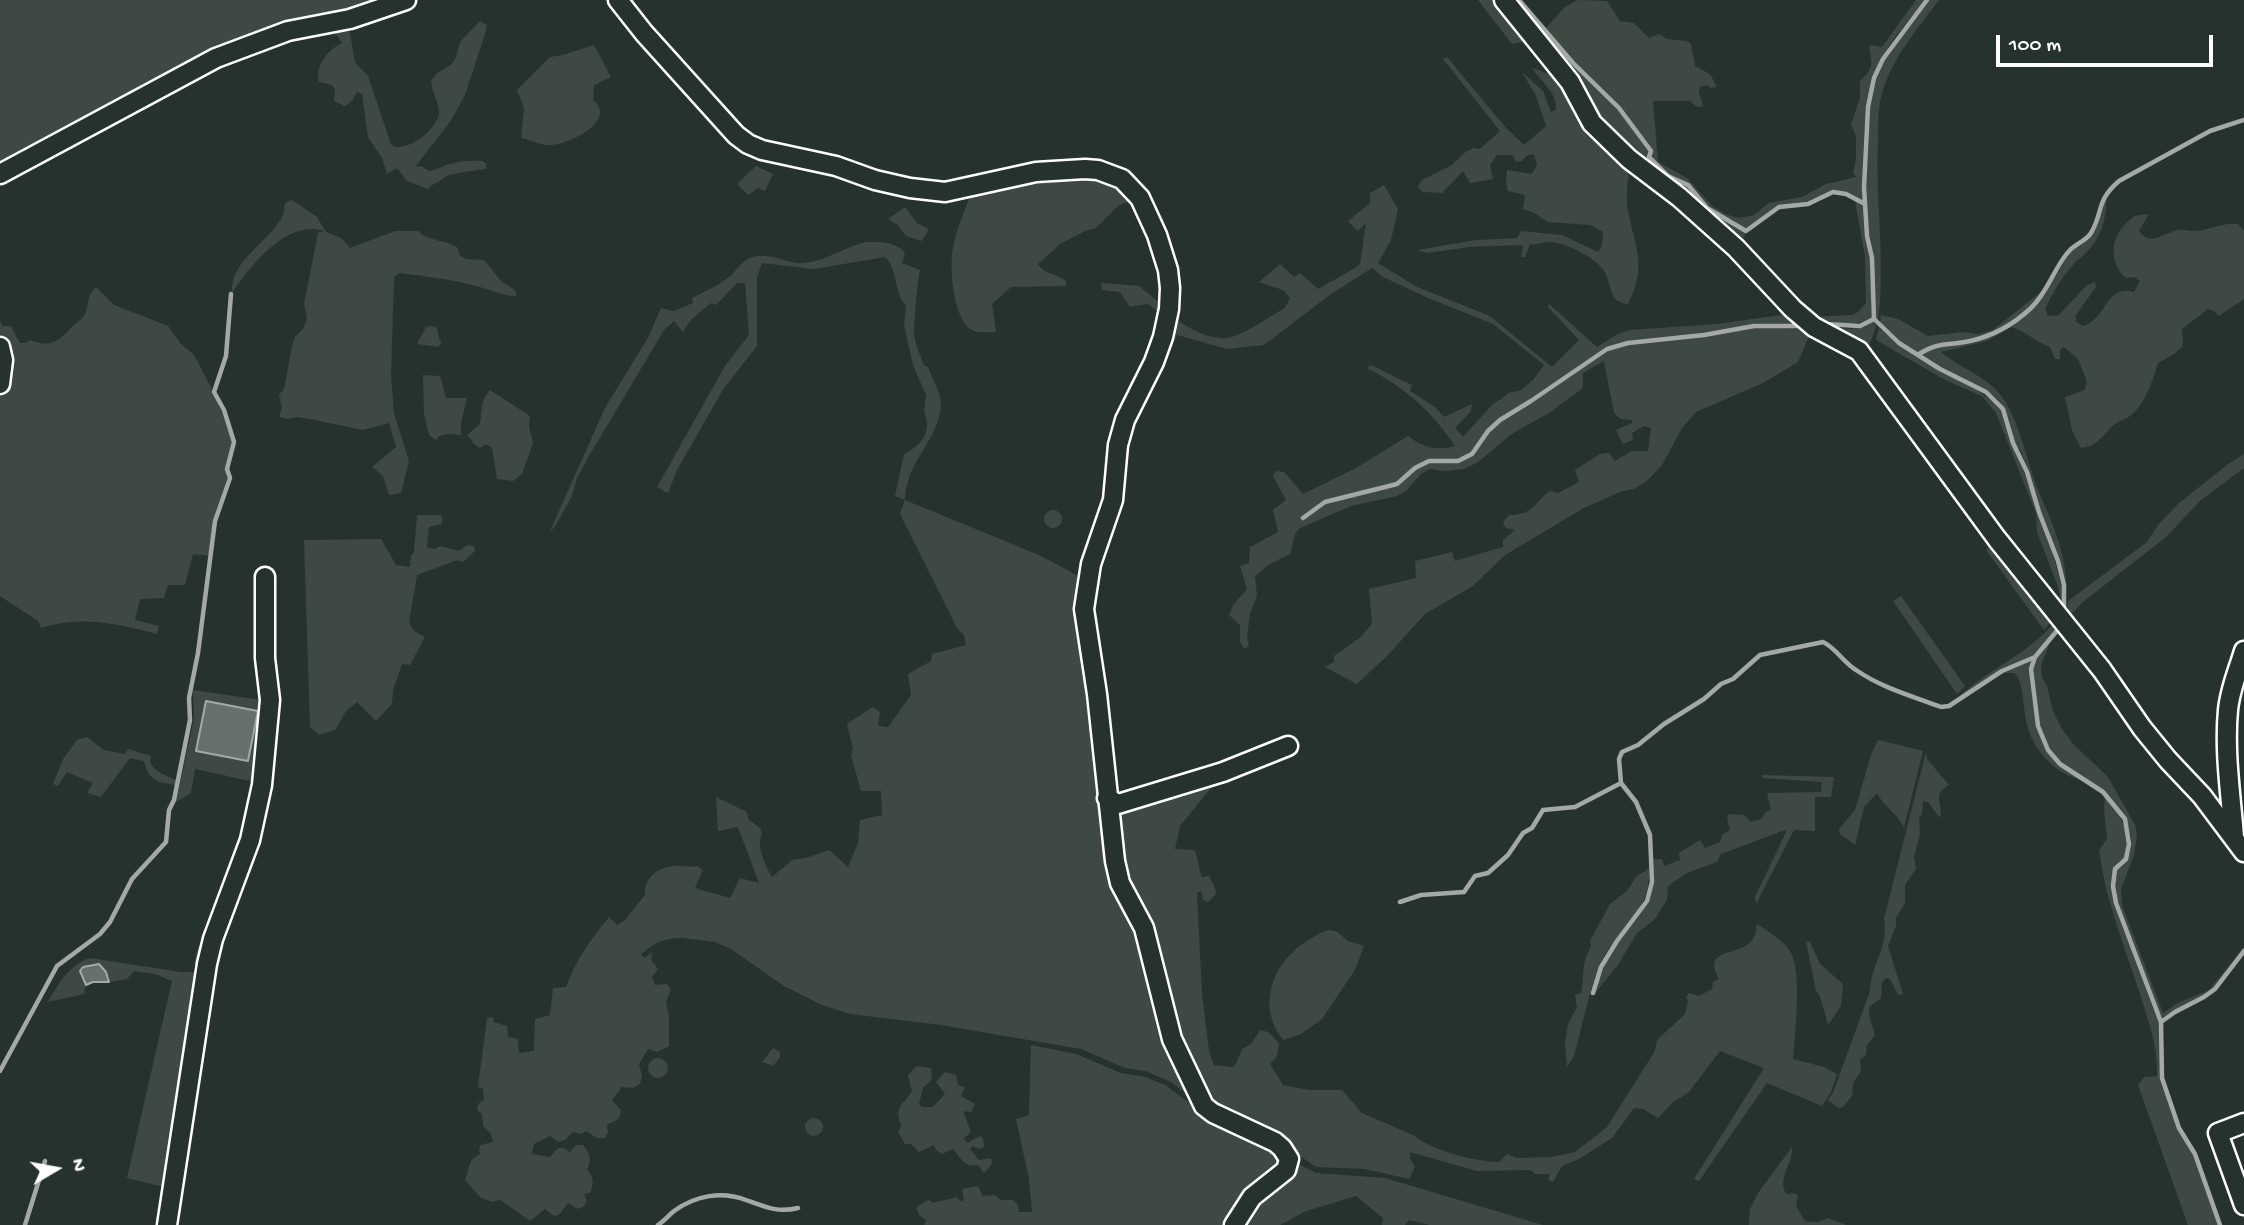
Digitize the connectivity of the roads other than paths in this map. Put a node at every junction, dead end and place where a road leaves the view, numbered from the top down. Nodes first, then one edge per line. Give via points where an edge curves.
1 (406, 0) edge
2 (618, 0) edge
3 (1504, 0) edge
4 (0, 174) edge
5 (0, 347) edge
6 (0, 384) edge
7 (265, 578) dead end
8 (2244, 651) edge
9 (1288, 746) dead end
10 (1107, 798) junction
11 (2239, 845) edge
12 (2244, 1123) edge
13 (2244, 1205) edge
14 (167, 1225) edge
15 (1234, 1225) edge

1 - 4 street via 376,12 299,28 216,58
2 - 10 street via 736,135 762,150 836,166 892,185 945,192 1036,172 1085,169 1122,179 1140,198 1157,235 1170,288 1163,337 1125,420 1113,500 1086,586 1084,609
3 - 11 street via 1563,71 1592,123 1736,248 1793,309 1814,327 1858,351 2142,728
5 - 6 street
7 - 14 street via 270,700 262,785 250,840 213,939
8 - 11 street via 2228,710 2230,789
9 - 10 street via 1150,796 1118,804
10 - 15 street via 1120,883 1144,928 1172,1039 1194,1087 1213,1113 1275,1142 1289,1159 1286,1170 1252,1197
12 - 13 street via 2218,1133

